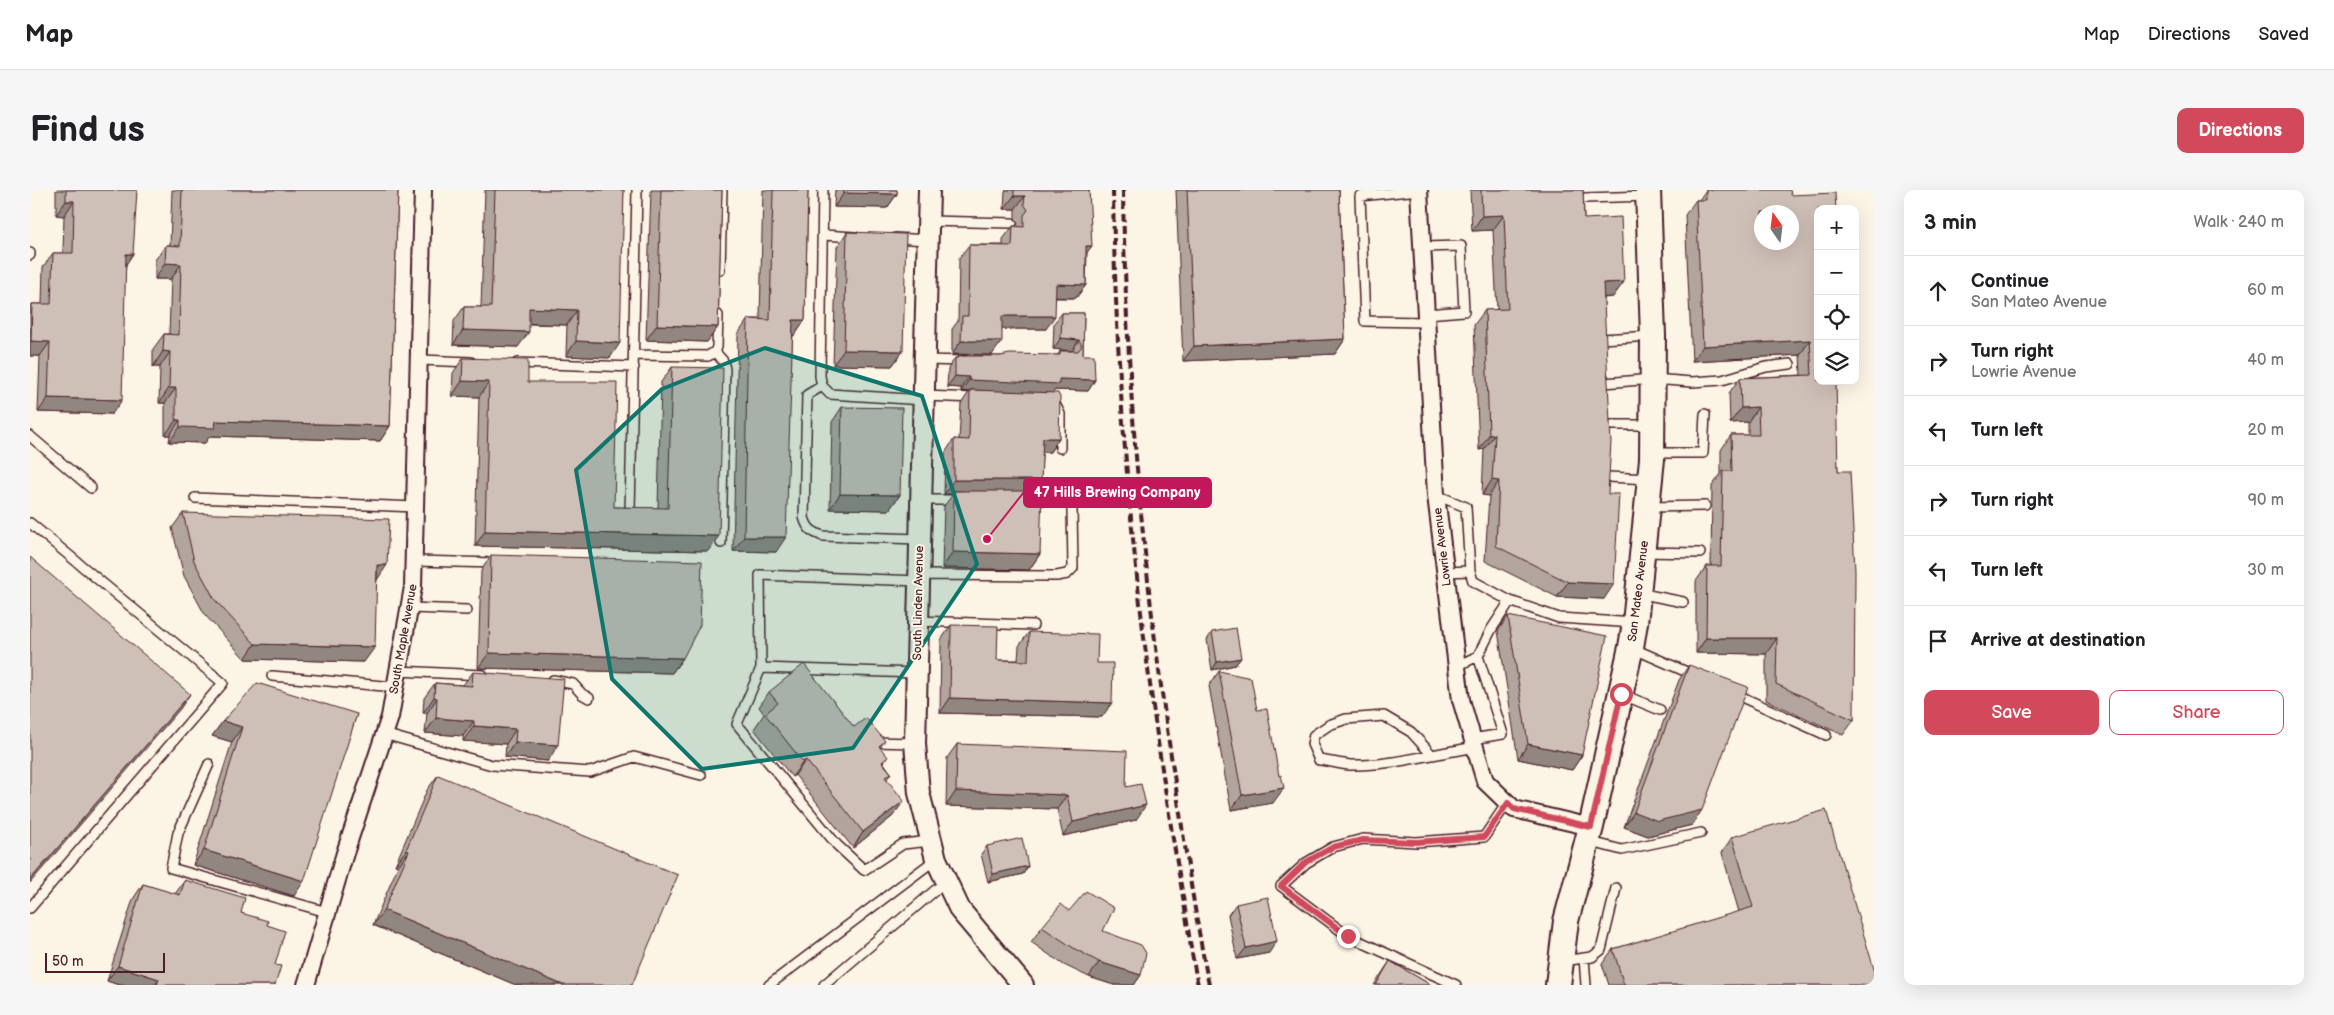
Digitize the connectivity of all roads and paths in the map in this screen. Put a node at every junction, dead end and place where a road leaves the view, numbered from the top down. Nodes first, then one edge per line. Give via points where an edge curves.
1 (424, 190) edge
2 (637, 190) edge
3 (722, 190) edge
4 (824, 190) edge
5 (929, 190) edge
6 (1419, 190) edge
7 (1649, 193) edge
8 (1585, 198) edge
9 (1012, 223) dead end
10 (928, 230) junction
11 (823, 235) junction
12 (861, 237) edge
13 (889, 238) edge
14 (1422, 247) junction
15 (719, 278) edge
16 (718, 308) edge
17 (1426, 318) junction
18 (1653, 336) junction
19 (715, 352) junction
20 (634, 356) junction
21 (420, 360) junction
22 (924, 360) junction
23 (973, 361) edge
24 (478, 362) edge
25 (508, 363) edge
26 (1790, 364) dead end
27 (634, 367) junction
28 (1653, 379) junction
29 (822, 386) junction
30 (924, 398) junction
31 (983, 398) edge
32 (1042, 400) edge
33 (1705, 414) dead end
34 (1605, 424) edge
35 (1653, 425) junction
36 (30, 436) edge
37 (1060, 448) edge
38 (1652, 453) junction
39 (1608, 477) edge
40 (1650, 479) junction
41 (91, 488) dead end
42 (1436, 495) junction
43 (195, 498) dead end
44 (921, 500) junction
45 (969, 500) edge
46 (1017, 500) edge
47 (1705, 506) dead end
48 (416, 507) junction
49 (1647, 507) junction
50 (630, 512) edge
51 (30, 523) edge
52 (920, 539) junction
53 (721, 543) edge
54 (1642, 552) junction
55 (1700, 553) dead end
56 (414, 561) junction
57 (503, 563) edge
58 (1470, 570) junction
59 (1445, 572) junction
60 (919, 578) junction
61 (1638, 593) junction
62 (1510, 601) junction
63 (1683, 602) dead end
64 (410, 608) junction
65 (467, 610) dead end
66 (918, 621) junction
67 (1635, 623) junction
68 (1033, 625) dead end
69 (1631, 647) junction
70 (1478, 656) junction
71 (1456, 666) junction
72 (761, 668) junction
73 (917, 673) junction
74 (491, 675) edge
75 (272, 676) dead end
76 (397, 679) junction
77 (548, 679) edge
78 (1709, 682) edge
79 (1727, 690) edge
80 (1621, 694) junction
81 (589, 698) dead end
82 (1660, 710) dead end
83 (384, 734) junction
84 (1826, 735) dead end
85 (873, 742) edge
86 (915, 743) junction
87 (1474, 744) junction
88 (1432, 755) junction
89 (209, 764) dead end
90 (701, 775) dead end
91 (1508, 803) junction
92 (1701, 833) dead end
93 (1589, 834) junction
94 (933, 850) junction
95 (946, 881) junction
96 (1616, 888) dead end
97 (30, 908) edge
98 (327, 912) junction
99 (1584, 958) junction
100 (1560, 961) junction
101 (306, 985) edge
102 (769, 985) edge
103 (824, 985) edge
104 (1023, 985) edge
105 (1456, 985) edge
106 (1558, 985) edge
107 (1586, 985) edge

1 - 21 street, South Maple Avenue
2 - 20 lane
3 - 15 lane
4 - 11 lane
5 - 10 street, South Linden Avenue
6 - 14 street, Lowrie Avenue
6 - 17 lane via 1360,196 1365,321
7 - 8 lane
7 - 18 main road, San Mateo Avenue
9 - 10 lane
10 - 13 lane
10 - 22 street, South Linden Avenue
11 - 12 lane
11 - 29 lane
14 - 17 street, Lowrie Avenue
14 - 17 lane via 1461,246 1464,311
16 - 19 lane
17 - 42 street, Lowrie Avenue
18 - 28 main road, San Mateo Avenue
18 - 28 lane via 1600,339 1604,383
19 - 20 lane via 708,356
19 - 53 lane via 725,369
20 - 27 lane
21 - 24 lane
21 - 48 street, South Maple Avenue
22 - 23 lane
22 - 30 street, South Linden Avenue
25 - 27 lane
26 - 28 lane via 1766,367 1722,380
27 - 50 lane
28 - 35 main road, San Mateo Avenue
29 - 30 lane via 830,394
29 - 52 lane via 807,395 806,525 811,532 823,536
30 - 31 lane
30 - 44 street, South Linden Avenue
32 - 37 lane via 1052,401 1058,408
33 - 38 lane via 1703,453
34 - 35 lane
35 - 38 main road, San Mateo Avenue
36 - 41 lane
38 - 40 main road, San Mateo Avenue
39 - 40 lane
40 - 49 main road, San Mateo Avenue
42 - 58 lane via 1466,507
42 - 59 street, Lowrie Avenue
43 - 48 lane
44 - 45 lane
44 - 52 street, South Linden Avenue
46 - 60 lane via 1066,500 1072,508 1073,568 1067,574
47 - 49 lane
48 - 56 street, South Maple Avenue
49 - 54 main road, San Mateo Avenue
51 - 97 lane via 223,682
52 - 60 street, South Linden Avenue
54 - 55 lane
54 - 61 main road, San Mateo Avenue
56 - 57 lane
56 - 64 street, South Maple Avenue
58 - 59 lane
58 - 62 lane via 1473,581
59 - 71 street, Lowrie Avenue
60 - 66 street, South Linden Avenue
60 - 72 lane via 760,574
61 - 63 lane
61 - 67 main road, San Mateo Avenue
62 - 67 lane via 1559,618
62 - 70 lane
64 - 65 lane
64 - 76 street, South Maple Avenue
66 - 68 lane
66 - 73 street, South Linden Avenue
67 - 69 main road, San Mateo Avenue
69 - 78 lane
69 - 80 main road, San Mateo Avenue
70 - 71 lane
70 - 87 lane via 1503,734
71 - 87 street, Lowrie Avenue via 1460,700
72 - 73 lane
72 - 94 lane via 737,724 838,845 864,870 903,844
73 - 86 street, South Linden Avenue
74 - 76 lane
75 - 76 lane
76 - 83 street, South Maple Avenue
77 - 81 lane via 573,684
79 - 84 lane
80 - 82 lane
80 - 93 main road, San Mateo Avenue
83 - 90 lane via 492,765 590,772 634,757
83 - 98 street, South Maple Avenue
85 - 86 lane
86 - 94 street, South Linden Avenue via 919,793
87 - 88 lane
87 - 91 street, Lowrie Avenue via 1485,781
88 - 88 lane via 1349,765 1319,760 1312,744 1314,734 1329,724 1346,719 1384,716 1411,732
89 - 98 lane via 178,833 171,868
91 - 93 street, Lowrie Avenue via 1514,809
91 - 105 lane via 1484,837 1416,842 1363,840 1333,847 1306,862 1281,886 1348,936
92 - 93 lane via 1622,850
93 - 100 main road, San Mateo Avenue via 1566,921
94 - 95 street, South Linden Avenue
94 - 102 lane
95 - 103 lane
95 - 104 street, South Linden Avenue via 960,910
96 - 99 lane via 1601,950 1592,957
98 - 101 street, South Maple Avenue
99 - 100 lane
99 - 107 lane
100 - 106 main road, San Mateo Avenue

